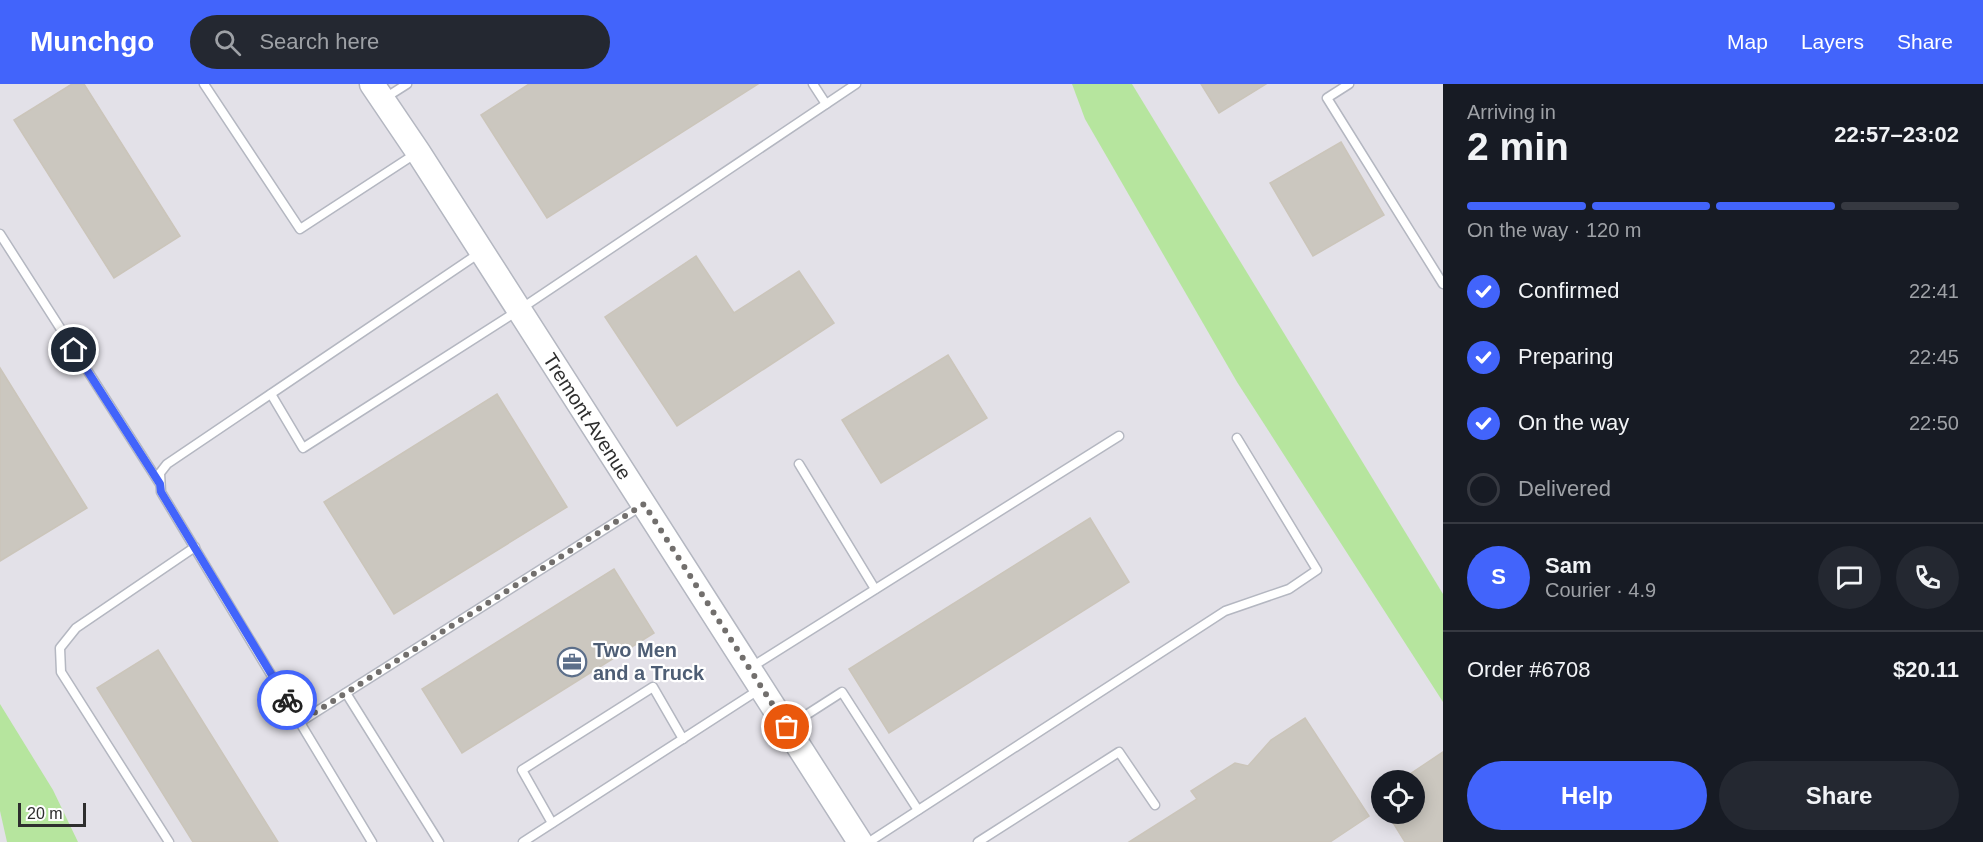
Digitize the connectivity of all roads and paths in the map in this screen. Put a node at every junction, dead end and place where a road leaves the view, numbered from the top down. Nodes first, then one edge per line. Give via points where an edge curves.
1 (204, 84) edge
2 (407, 84) edge
3 (813, 84) edge
4 (856, 84) edge
5 (1349, 84) edge
6 (377, 92) edge
7 (826, 104) junction
8 (418, 152) junction
9 (0, 234) edge
10 (482, 252) junction
11 (1443, 284) edge
12 (519, 310) junction
13 (271, 394) junction
14 (1119, 436) dead end
15 (1237, 438) dead end
16 (799, 464) dead end
17 (160, 484) junction
18 (644, 504) junction
19 (195, 547) junction
20 (875, 589) junction
21 (756, 678) junction
22 (346, 693) junction
23 (300, 722) junction
24 (787, 727) junction
25 (683, 739) junction
26 (1155, 805) dead end
27 (918, 810) junction
28 (552, 823) junction
29 (169, 842) edge
30 (372, 842) edge
31 (439, 842) edge
32 (523, 842) edge
33 (860, 842) edge
34 (868, 842) edge
35 (978, 842) edge

1 - 8 lane via 300,229
2 - 6 lane
3 - 7 lane
4 - 7 lane
5 - 11 lane via 1327,98
6 - 8 street, Tremont Avenue
7 - 12 lane
8 - 10 street, Tremont Avenue
9 - 17 lane
10 - 12 street, Tremont Avenue
10 - 13 lane
12 - 13 lane via 303,448
12 - 18 street, Tremont Avenue
13 - 17 lane via 167,464 160,473
14 - 20 lane
15 - 27 lane via 1317,570 1289,589 1225,611
16 - 20 lane
17 - 19 lane via 161,492
18 - 21 street, Tremont Avenue
18 - 22 lane
19 - 23 lane
19 - 29 lane via 76,628 60,648 61,672
20 - 21 lane
21 - 24 street, Tremont Avenue
21 - 25 lane
22 - 23 lane
22 - 31 lane
23 - 30 lane
24 - 27 lane via 842,692
24 - 33 street, Tremont Avenue
25 - 28 lane
25 - 28 lane via 653,687 522,770
26 - 35 lane via 1119,752
27 - 34 lane
28 - 32 lane

